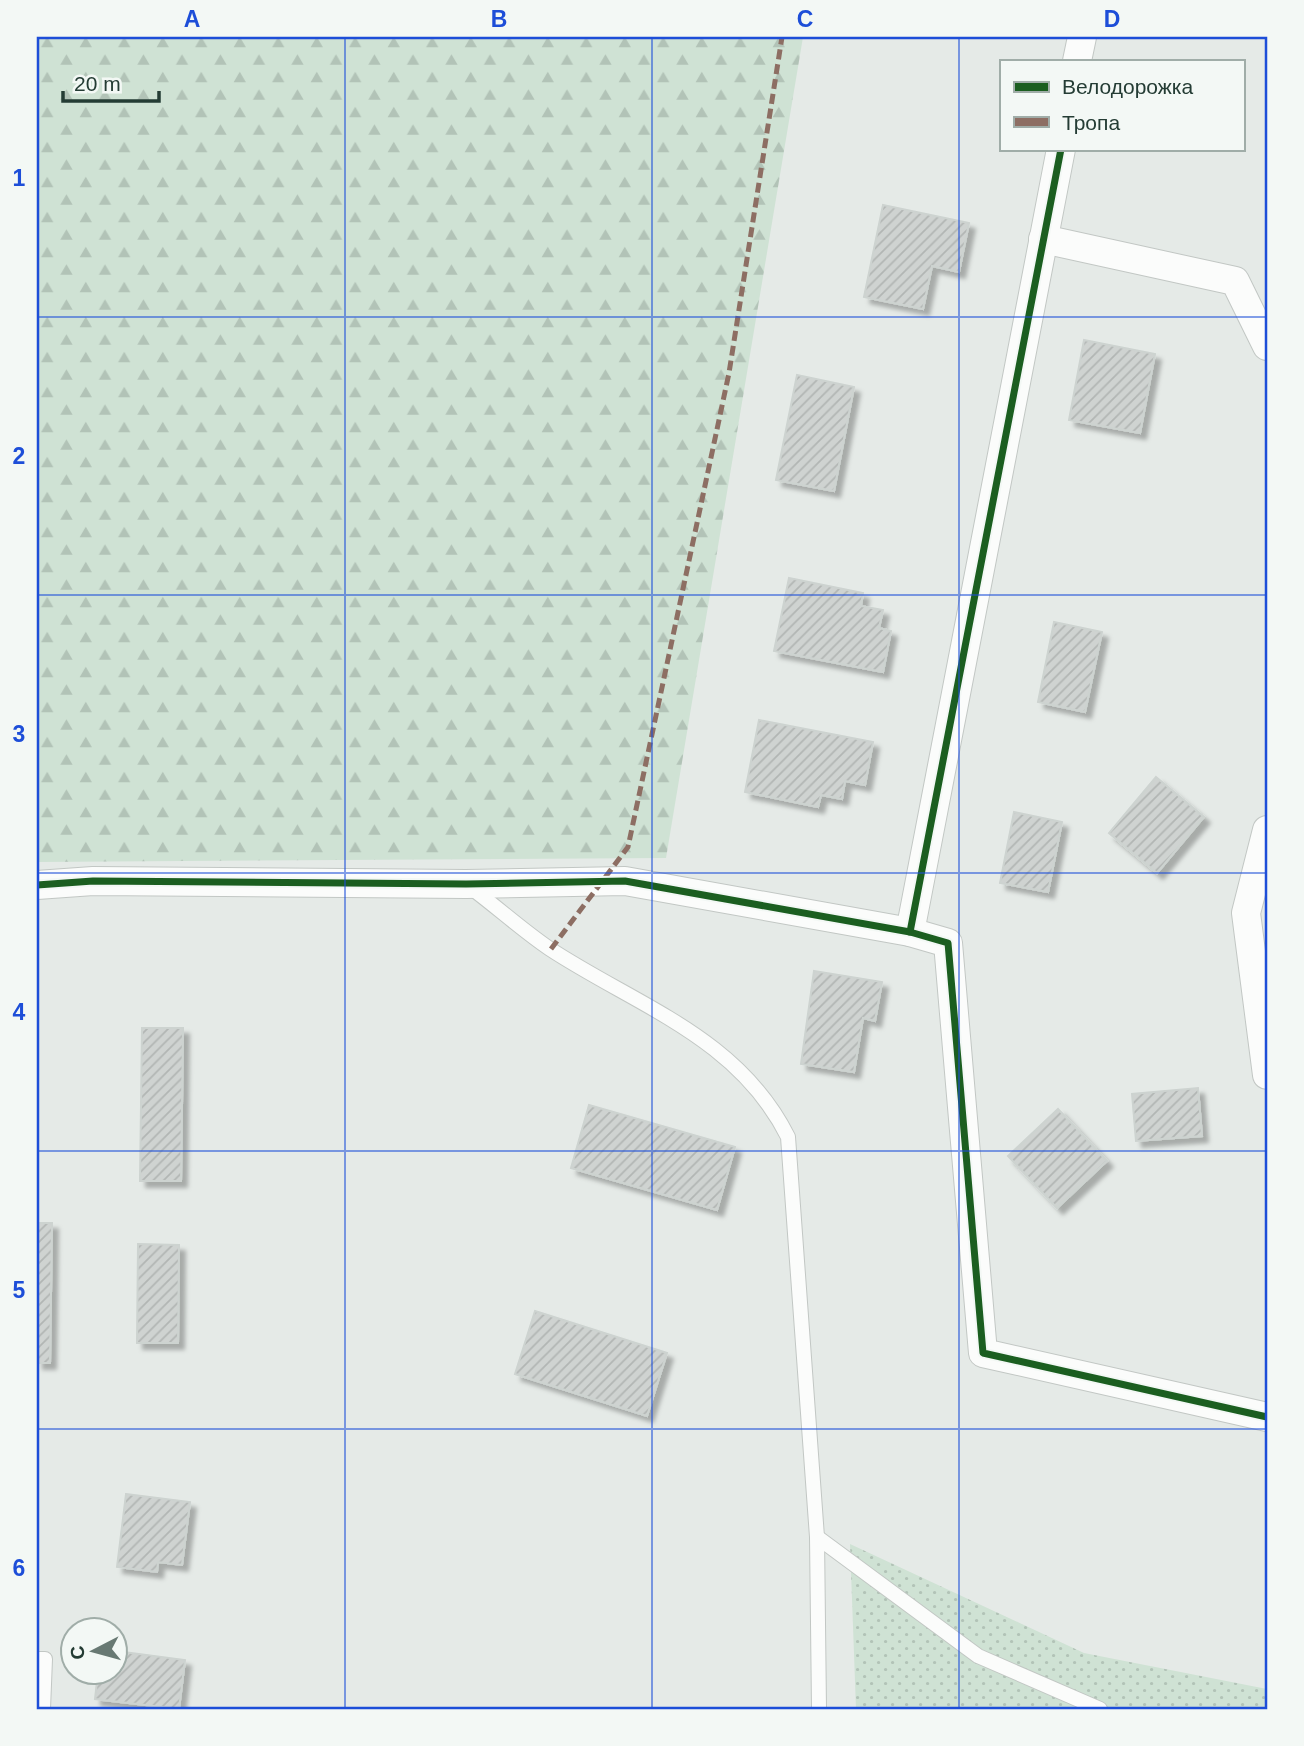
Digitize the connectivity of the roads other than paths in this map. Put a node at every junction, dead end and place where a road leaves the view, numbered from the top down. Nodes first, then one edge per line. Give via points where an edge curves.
1 (1082, 37) edge
2 (1077, 60) edge
3 (1060, 150) edge
4 (1043, 239) junction
5 (1267, 346) edge
6 (1267, 830) edge
7 (37, 884) edge
8 (466, 884) junction
9 (910, 932) junction
10 (1267, 1075) edge
11 (1267, 1417) edge
12 (817, 1537) junction
13 (37, 1659) edge
14 (43, 1709) edge
15 (819, 1709) edge
16 (1100, 1709) edge

1 - 2 street
3 - 4 street
4 - 5 street via 1235,281
4 - 9 street
6 - 10 street via 1246,913
7 - 8 street
8 - 9 street via 625,881
8 - 12 lane via 551,949 657,1009 723,1054 775,1111 788,1137
9 - 11 street via 948,943 983,1353
12 - 15 lane
12 - 16 lane via 978,1656
13 - 14 lane via 45,1659

